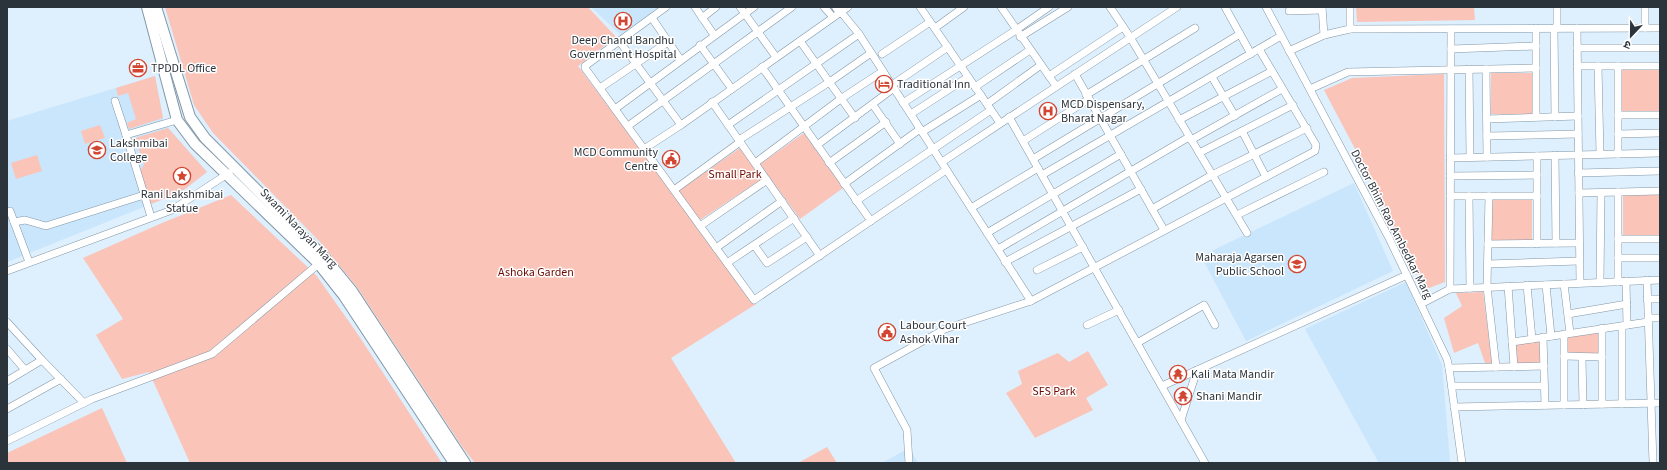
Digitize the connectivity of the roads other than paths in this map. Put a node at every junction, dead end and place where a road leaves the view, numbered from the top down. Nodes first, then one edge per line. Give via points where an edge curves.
1 (147, 7) edge
2 (156, 7) edge
3 (666, 7) edge
4 (694, 7) edge
5 (716, 7) edge
6 (740, 7) edge
7 (754, 7) edge
8 (792, 7) edge
9 (824, 7) edge
10 (920, 7) edge
11 (964, 7) edge
12 (1049, 7) edge
13 (1068, 7) edge
14 (1110, 7) edge
15 (1177, 7) edge
16 (1225, 7) edge
17 (1266, 7) edge
18 (1350, 7) edge
19 (1557, 7) edge
20 (1645, 7) edge
21 (1002, 8) edge
22 (1322, 9) edge
23 (840, 11) edge
24 (1289, 11) dead end
25 (745, 13) junction
26 (652, 18) junction
27 (702, 18) junction
28 (932, 25) junction
29 (1123, 27) junction
30 (1195, 28) dead end
31 (1536, 28) junction
32 (1556, 28) junction
33 (1577, 28) junction
34 (1645, 28) junction
35 (1660, 28) edge
36 (1350, 29) junction
37 (1451, 29) junction
38 (759, 32) junction
39 (859, 34) junction
40 (1018, 34) junction
41 (1240, 34) junction
42 (714, 35) junction
43 (1324, 35) junction
44 (1281, 36) junction
45 (1130, 38) junction
46 (800, 41) junction
47 (620, 42) junction
48 (668, 42) junction
49 (700, 45) junction
50 (948, 46) junction
51 (1536, 46) junction
52 (1577, 48) junction
53 (1660, 48) edge
54 (1259, 49) junction
55 (1451, 49) junction
56 (1030, 50) junction
57 (1289, 51) junction
58 (871, 53) junction
59 (882, 54) dead end
60 (1251, 54) junction
61 (776, 57) junction
62 (680, 59) junction
63 (1144, 60) junction
64 (636, 63) junction
65 (714, 63) junction
66 (817, 63) junction
67 (1041, 65) junction
68 (961, 66) junction
69 (1577, 66) junction
70 (1598, 66) junction
71 (1618, 66) junction
72 (1660, 66) edge
73 (762, 68) junction
74 (1536, 68) junction
75 (1451, 69) junction
76 (1468, 69) junction
77 (1486, 69) junction
78 (883, 71) junction
79 (1272, 71) junction
80 (1075, 74) junction
81 (1048, 76) junction
82 (968, 77) junction
83 (1212, 77) junction
84 (831, 81) junction
85 (648, 83) junction
86 (1158, 84) junction
87 (893, 86) junction
88 (1056, 86) junction
89 (975, 87) junction
90 (600, 88) junction
91 (732, 89) junction
92 (1282, 89) junction
93 (1310, 89) junction
94 (778, 90) junction
95 (981, 95) junction
96 (1088, 97) junction
97 (1223, 97) junction
98 (842, 98) junction
99 (115, 101) dead end
100 (662, 101) junction
101 (712, 102) junction
102 (1169, 102) junction
103 (903, 103) junction
104 (873, 105) junction
105 (1293, 105) junction
106 (789, 106) junction
107 (989, 107) junction
108 (615, 109) junction
109 (911, 114) junction
110 (1618, 115) junction
111 (1660, 115) edge
112 (1235, 116) junction
113 (1578, 116) junction
114 (1009, 117) junction
115 (1536, 117) junction
116 (1555, 117) junction
117 (855, 118) junction
118 (1100, 118) junction
119 (1487, 119) junction
120 (177, 120) junction
121 (1179, 120) junction
122 (886, 122) junction
123 (1000, 123) junction
124 (681, 125) junction
125 (728, 125) junction
126 (628, 126) junction
127 (804, 127) junction
128 (1306, 128) junction
129 (921, 130) junction
130 (1242, 131) junction
131 (1660, 133) edge
132 (1578, 134) junction
133 (1618, 134) junction
134 (126, 135) junction
135 (1110, 136) junction
136 (1487, 136) junction
137 (1190, 139) junction
138 (740, 141) junction
139 (1022, 141) junction
140 (900, 144) junction
141 (817, 145) junction
142 (644, 149) junction
143 (933, 149) junction
144 (1199, 153) junction
145 (1660, 153) edge
146 (1121, 154) junction
147 (1600, 154) junction
148 (1618, 154) junction
149 (1254, 155) junction
150 (1555, 155) junction
151 (1578, 155) junction
152 (1537, 156) junction
153 (1470, 157) junction
154 (1487, 157) junction
155 (1450, 158) junction
156 (1033, 159) junction
157 (942, 162) junction
158 (755, 163) junction
159 (829, 163) junction
160 (946, 170) junction
161 (1040, 171) junction
162 (1660, 171) edge
163 (232, 172) junction
164 (1132, 172) junction
165 (1324, 172) dead end
166 (1578, 173) junction
167 (1212, 175) junction
168 (1537, 175) junction
169 (1450, 176) junction
170 (1266, 177) junction
171 (767, 180) junction
172 (844, 184) junction
173 (674, 190) junction
174 (1141, 190) junction
175 (1660, 191) edge
176 (1618, 192) junction
177 (1052, 193) junction
178 (1578, 193) junction
179 (1601, 193) junction
180 (144, 195) junction
181 (1450, 196) junction
182 (1469, 196) junction
183 (1489, 196) junction
184 (1537, 196) junction
185 (1226, 199) junction
186 (782, 201) junction
187 (856, 201) junction
188 (971, 208) junction
189 (1152, 209) junction
190 (7, 212) edge
191 (1063, 212) junction
192 (1237, 215) junction
193 (151, 217) junction
194 (794, 218) junction
195 (871, 221) junction
196 (14, 222) junction
197 (700, 226) junction
198 (1071, 227) junction
199 (1164, 230) junction
200 (987, 232) junction
201 (1247, 233) dead end
202 (807, 237) junction
203 (1618, 239) junction
204 (1660, 239) edge
205 (1556, 243) junction
206 (1579, 243) junction
207 (1488, 244) junction
208 (1537, 244) junction
209 (754, 245) junction
210 (1082, 247) junction
211 (716, 248) junction
212 (998, 249) junction
213 (820, 256) junction
214 (1618, 258) junction
215 (1660, 258) edge
216 (322, 261) junction
217 (1579, 261) junction
218 (29, 262) junction
219 (1006, 262) junction
220 (727, 263) junction
221 (1488, 264) junction
222 (1094, 268) junction
223 (1037, 270) dead end
224 (7, 271) edge
225 (1407, 275) junction
226 (1647, 280) junction
227 (1660, 280) edge
228 (1622, 281) junction
229 (1600, 282) junction
230 (1580, 283) junction
231 (1564, 284) junction
232 (1546, 285) junction
233 (1508, 286) junction
234 (1527, 286) junction
235 (1487, 287) junction
236 (1470, 288) junction
237 (1450, 289) junction
238 (1647, 299) junction
239 (1660, 299) edge
240 (1031, 301) junction
241 (1421, 304) junction
242 (1626, 304) junction
243 (1118, 310) junction
244 (1568, 314) junction
245 (1660, 318) edge
246 (1648, 320) junction
247 (7, 322) edge
248 (1087, 325) dead end
249 (1215, 325) dead end
250 (1624, 325) junction
251 (1602, 328) junction
252 (1567, 334) junction
253 (1547, 337) junction
254 (1532, 339) junction
255 (1512, 342) junction
256 (1137, 343) junction
257 (7, 349) edge
258 (1564, 356) junction
259 (1582, 357) junction
260 (1602, 357) junction
261 (42, 360) junction
262 (1544, 366) junction
263 (1496, 367) junction
264 (1514, 367) junction
265 (1449, 368) junction
266 (25, 370) junction
267 (1197, 370) junction
268 (61, 379) junction
269 (7, 381) edge
270 (1162, 386) junction
271 (1452, 386) junction
272 (1544, 386) junction
273 (84, 403) junction
274 (1660, 403) edge
275 (1602, 404) junction
276 (1622, 404) junction
277 (1651, 404) junction
278 (1545, 405) junction
279 (1564, 405) junction
280 (1583, 405) junction
281 (1454, 407) junction
282 (7, 408) edge
283 (1181, 420) junction
284 (1652, 423) junction
285 (1660, 423) edge
286 (7, 442) edge
287 (1652, 442) junction
288 (1660, 442) edge
289 (454, 463) edge
290 (465, 463) edge
291 (909, 463) edge
292 (1206, 463) edge
293 (1462, 463) edge
294 (1653, 463) edge

1 - 120 main road, Swami Narayan Marg
2 - 163 main road, Swami Narayan Marg via 190,117
3 - 26 street
4 - 27 street
5 - 27 street
6 - 25 street
7 - 25 street
8 - 38 street
9 - 23 street
10 - 28 street
11 - 28 street
12 - 40 street
13 - 40 street
14 - 29 street
15 - 45 street
16 - 41 street
17 - 44 street, Doctor Bhim Rao Ambedkar Marg
18 - 36 street
19 - 32 street
20 - 34 street
21 - 40 street
22 - 24 street
22 - 43 street
23 - 39 street
23 - 46 street
25 - 38 street
25 - 42 street
26 - 47 street
26 - 48 street
27 - 42 street
28 - 50 street
28 - 59 street
29 - 45 street
29 - 81 street
30 - 63 street
31 - 32 street
31 - 37 street
31 - 51 street
32 - 33 street
32 - 116 street
33 - 34 street
33 - 52 street
34 - 35 street
36 - 37 street
36 - 43 street
37 - 55 street
38 - 61 street
38 - 65 street
39 - 58 street
39 - 66 street
40 - 56 street
40 - 68 street
41 - 60 street
41 - 86 street
42 - 49 street
43 - 57 street
44 - 54 street
44 - 57 street, Doctor Bhim Rao Ambedkar Marg
45 - 63 street
45 - 80 street
46 - 61 street
46 - 66 street
47 - 64 street
47 - 90 street via 584,67
48 - 62 street
48 - 64 street
49 - 62 street
49 - 65 street
50 - 68 street
50 - 87 street
51 - 55 street
51 - 74 street
52 - 53 street
52 - 69 street
54 - 60 street
54 - 79 street
55 - 75 street
56 - 67 street
56 - 89 street
57 - 93 street, Doctor Bhim Rao Ambedkar Marg
58 - 78 street
58 - 84 street
60 - 83 street
61 - 73 street
62 - 85 street
63 - 86 street
63 - 96 street
64 - 85 street
64 - 90 street
65 - 91 street
65 - 100 street
66 - 84 street
66 - 94 street
67 - 81 street
67 - 107 street
68 - 82 street
68 - 103 street
69 - 70 street
69 - 113 street
70 - 71 street
70 - 147 street
71 - 72 street
71 - 110 street
73 - 91 street
73 - 94 street
74 - 77 street
74 - 115 street
75 - 76 street
75 - 93 street via 1348,72
75 - 155 street
76 - 77 street
76 - 153 street
77 - 119 street
78 - 87 street
78 - 98 street
79 - 92 street
79 - 97 street
80 - 88 street
80 - 96 street
81 - 88 street
82 - 89 street
82 - 109 street
83 - 97 street
83 - 102 street
84 - 98 street
84 - 106 street
85 - 100 street
85 - 108 street
86 - 102 street
86 - 118 street
87 - 103 street
87 - 104 street
88 - 114 street
89 - 95 street
90 - 108 street
91 - 101 street
92 - 105 street
92 - 112 street
93 - 225 street, Doctor Bhim Rao Ambedkar Marg
94 - 106 street
94 - 125 street
95 - 107 street
95 - 129 street
96 - 118 street
96 - 139 street
97 - 112 street
97 - 121 street
98 - 117 street
98 - 127 street
99 - 134 street
100 - 124 street
100 - 126 street
101 - 124 street
101 - 125 street
102 - 121 street
102 - 135 street
103 - 109 street
104 - 117 street
104 - 122 street
105 - 128 street
105 - 130 street
106 - 127 street
106 - 138 street
107 - 123 street
107 - 143 street
108 - 126 street
109 - 129 street
110 - 111 street
110 - 133 street
112 - 137 street
113 - 116 street
113 - 132 street
114 - 123 street
114 - 139 street
115 - 116 street
115 - 119 street
117 - 141 street
118 - 135 street
118 - 156 street
119 - 136 street
120 - 134 street
120 - 163 main road, Swami Narayan Marg via 195,144
121 - 137 street
122 - 140 street
122 - 159 street
123 - 157 street
124 - 142 street
125 - 138 street
126 - 142 street
127 - 141 street
127 - 158 street
128 - 149 street
128 - 170 street via 1316,145 1315,151
129 - 140 street
129 - 143 street
130 - 144 street
130 - 149 street
131 - 133 street
132 - 136 street
132 - 151 street
133 - 148 street
134 - 180 street
135 - 146 street
135 - 161 street
136 - 154 street
137 - 144 street
137 - 164 street
138 - 158 street
138 - 173 street
139 - 156 street
140 - 172 street
141 - 159 street
142 - 173 street
143 - 157 street
143 - 187 street
144 - 167 street
145 - 148 street
146 - 164 street
146 - 177 street
147 - 148 street
147 - 151 street
149 - 167 street
149 - 170 street
150 - 151 street
150 - 152 street
150 - 205 street
151 - 166 street
152 - 154 street
152 - 168 street
153 - 154 street
153 - 155 street
155 - 169 street
156 - 161 street
157 - 160 street
158 - 171 street
159 - 172 street
160 - 188 street
160 - 195 street
161 - 177 street
161 - 188 street
162 - 166 street
163 - 193 street via 172,210
163 - 216 main road, Swami Narayan Marg
164 - 174 street
164 - 191 street
165 - 192 street
166 - 178 street
167 - 185 street
167 - 189 street
168 - 169 street
168 - 184 street
169 - 181 street
170 - 185 street
171 - 186 street
171 - 197 street
172 - 187 street
173 - 197 street
174 - 189 street
174 - 198 street
175 - 176 street
176 - 179 street
176 - 203 street
177 - 191 street
177 - 200 street
178 - 179 street
178 - 206 street
179 - 229 street
180 - 193 street
180 - 196 street via 46,226 25,220
181 - 182 street
181 - 237 street
182 - 183 street
182 - 236 street
183 - 184 street
183 - 207 street
184 - 208 street
185 - 192 street
185 - 199 street
186 - 194 street
186 - 211 street
187 - 195 street
188 - 200 street
189 - 199 street
190 - 196 street via 10,211
191 - 198 street
191 - 212 street
192 - 201 street
193 - 218 street
194 - 202 street
194 - 209 street
195 - 213 street
196 - 218 street
197 - 211 street
198 - 210 street
198 - 219 street
199 - 222 street
200 - 212 street
202 - 209 street via 767,263
202 - 213 street
203 - 204 street
203 - 214 street
205 - 206 street
205 - 208 street
206 - 217 street
207 - 208 street
207 - 221 street
209 - 220 street
210 - 222 street
210 - 223 street
211 - 220 street
212 - 219 street
213 - 220 street via 754,300
214 - 215 street
214 - 228 street
216 - 273 street via 218,350
216 - 289 main road, Swami Narayan Marg
216 - 290 main road, Swami Narayan Marg via 352,291
217 - 221 street
217 - 230 street
218 - 224 street
219 - 240 street
221 - 235 street
222 - 240 street
222 - 243 street
225 - 241 street, Doctor Bhim Rao Ambedkar Marg
225 - 267 street
226 - 227 street
226 - 228 street
226 - 238 street
228 - 229 street
228 - 242 street
229 - 230 street
230 - 231 street
231 - 232 street
231 - 244 street
232 - 234 street
232 - 253 street
233 - 234 street
233 - 235 street
233 - 255 street
234 - 254 street
235 - 236 street
235 - 263 street
236 - 237 street
237 - 241 street
238 - 239 street
238 - 246 street
240 - 291 street via 945,329 874,368 907,430
241 - 265 street, Doctor Bhim Rao Ambedkar Marg
242 - 244 street
242 - 250 street
243 - 248 street
243 - 256 street
244 - 252 street
245 - 246 street
246 - 250 street
246 - 277 street
247 - 261 street
249 - 256 street via 1204,305
250 - 251 street
250 - 276 street
251 - 252 street
251 - 260 street
252 - 253 street
252 - 258 street
253 - 254 street
253 - 262 street
254 - 255 street
255 - 264 street
256 - 270 street
257 - 266 street
258 - 259 street
258 - 279 street
259 - 260 street
259 - 280 street
260 - 275 street
261 - 266 street
261 - 268 street
262 - 264 street
262 - 272 street
263 - 264 street
263 - 265 street
265 - 271 street, Doctor Bhim Rao Ambedkar Marg
266 - 269 street
267 - 270 street
267 - 283 street
268 - 273 street
268 - 282 street
270 - 283 street
271 - 272 street
271 - 281 street, Doctor Bhim Rao Ambedkar Marg
272 - 278 street
273 - 286 street
274 - 277 street
275 - 276 street
275 - 280 street
276 - 277 street
277 - 284 street
278 - 279 street
278 - 281 street
279 - 280 street
281 - 293 street, Doctor Bhim Rao Ambedkar Marg
283 - 292 street
284 - 285 street
284 - 287 street
287 - 288 street
287 - 294 street

